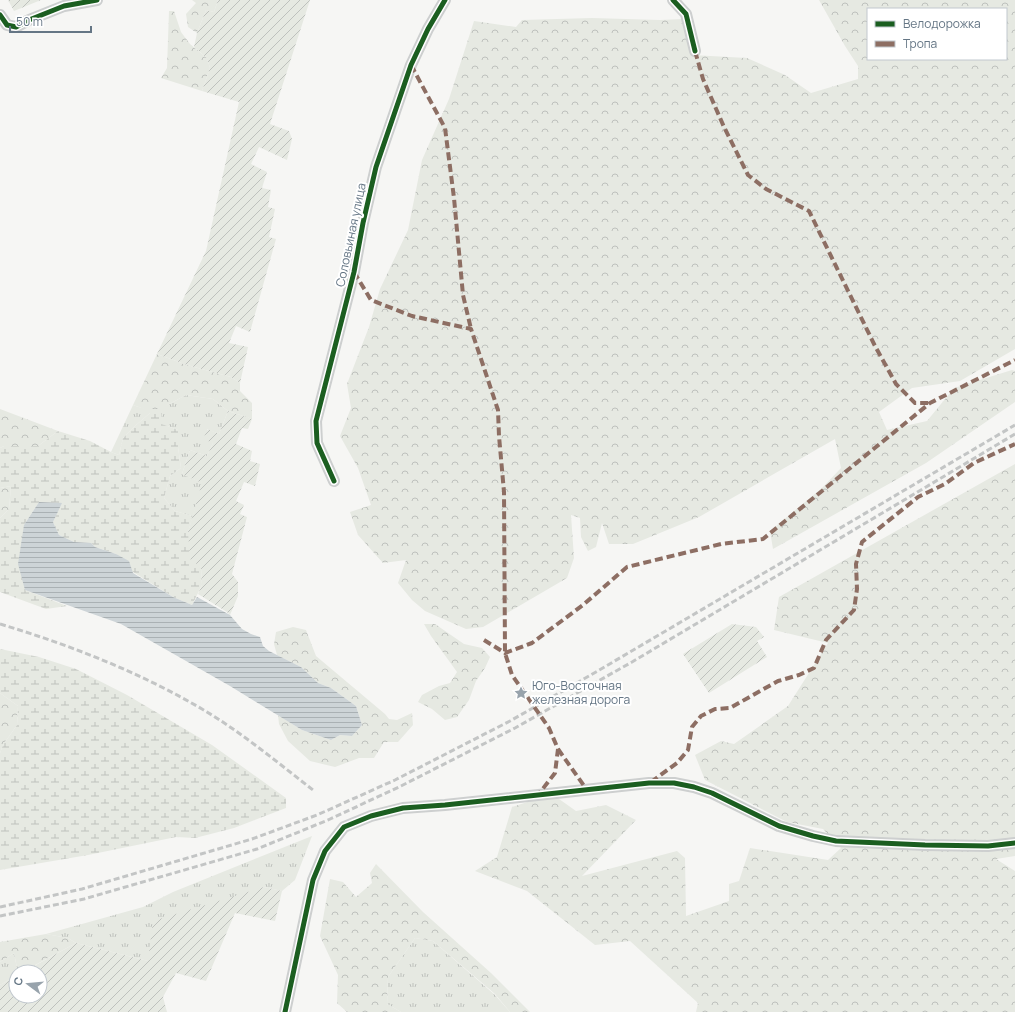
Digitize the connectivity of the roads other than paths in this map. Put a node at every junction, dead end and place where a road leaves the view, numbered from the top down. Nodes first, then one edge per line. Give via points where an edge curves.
1 (97, 0) edge
2 (445, 0) edge
3 (673, 0) edge
4 (0, 15) edge
5 (695, 51) dead end
6 (334, 481) dead end
7 (1015, 843) edge
8 (284, 1012) edge

1 - 4 street via 64,6 16,27 7,25
2 - 6 street, Соловьиная улица via 411,65 376,168 354,272 316,420 317,443
3 - 5 street via 686,14
7 - 8 street via 988,846 924,845 836,840 813,836 779,826 712,793 674,783 403,808 371,816 344,827 325,851 313,880

